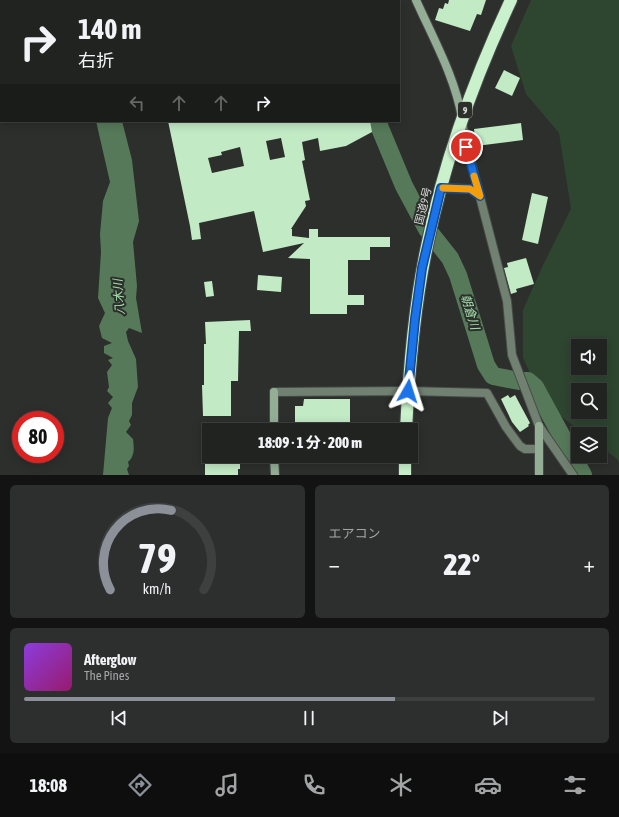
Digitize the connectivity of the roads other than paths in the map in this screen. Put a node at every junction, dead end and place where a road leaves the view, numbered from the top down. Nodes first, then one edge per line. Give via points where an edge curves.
1 (416, 0) edge
2 (511, 0) edge
3 (462, 119) junction
4 (441, 188) junction
5 (480, 196) junction
6 (408, 391) junction
7 (274, 423) edge
8 (406, 423) edge
9 (539, 426) junction
10 (539, 449) junction
11 (274, 463) edge
12 (405, 463) edge
13 (275, 475) edge
14 (405, 475) edge
15 (539, 475) edge
16 (573, 475) edge

1 - 3 street via 450,75
2 - 3 highway, 国道9号 / 9 via 484,60
3 - 4 highway, 国道9号 / 9
3 - 5 street via 466,147
4 - 5 street via 470,189
4 - 6 highway, 国道9号 / 9 via 427,245 415,319
5 - 9 street via 507,301 512,355
6 - 7 street via 274,392
6 - 8 highway, 国道9号 / 9
6 - 10 street via 487,393 520,446 525,449
9 - 10 street
9 - 16 street
10 - 15 street
11 - 13 street
12 - 14 highway

